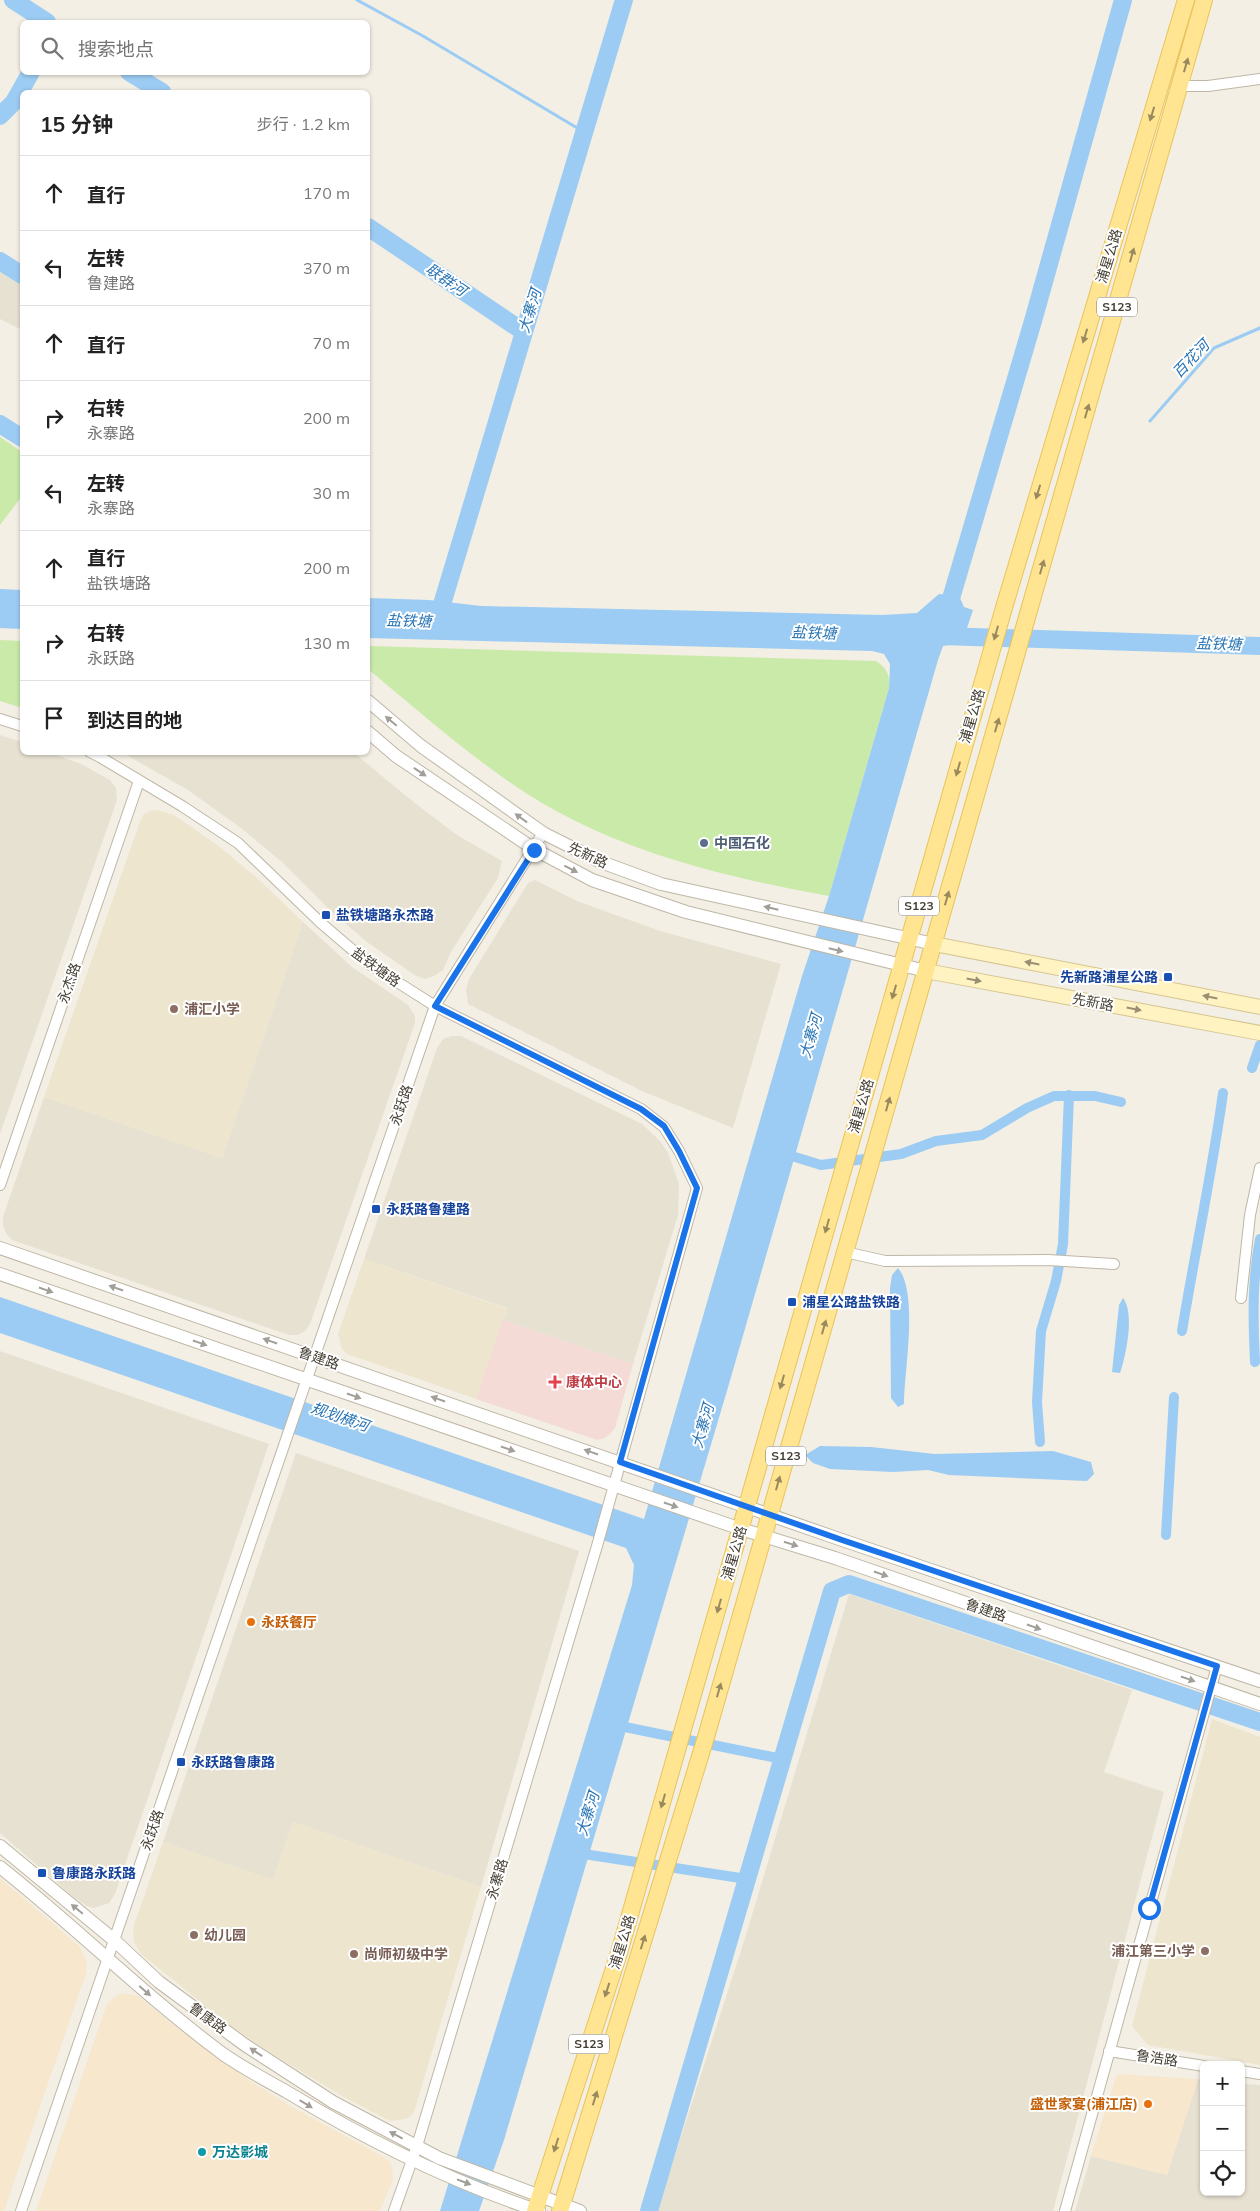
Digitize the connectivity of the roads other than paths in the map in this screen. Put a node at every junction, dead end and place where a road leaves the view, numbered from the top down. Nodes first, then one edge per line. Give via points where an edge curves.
1 (1186, 0) edge
2 (1204, 0) edge
3 (1260, 79) edge
4 (1180, 86) junction
5 (370, 703) edge
6 (0, 719) edge
7 (20, 725) edge
8 (370, 734) edge
9 (95, 755) edge
10 (139, 781) junction
11 (543, 833) junction
12 (534, 850) junction
13 (909, 939) junction
14 (934, 944) junction
15 (902, 965) junction
16 (926, 971) junction
17 (435, 1006) junction
18 (1257, 1006) edge
19 (1255, 1032) edge
20 (1260, 1168) edge
21 (0, 1185) edge
22 (0, 1248) edge
23 (845, 1252) junction
24 (1114, 1264) dead end
25 (0, 1274) edge
26 (1241, 1298) dead end
27 (316, 1357) junction
28 (308, 1380) junction
29 (620, 1462) junction
30 (614, 1485) junction
31 (747, 1506) junction
32 (770, 1514) junction
33 (741, 1529) junction
34 (764, 1536) junction
35 (1217, 1666) junction
36 (1260, 1681) edge
37 (1211, 1687) junction
38 (1260, 1704) edge
39 (0, 1846) edge
40 (0, 1867) edge
41 (114, 1940) junction
42 (108, 1959) junction
43 (1110, 2051) junction
44 (1200, 2065) edge
45 (1245, 2072) edge
46 (1260, 2074) edge
47 (417, 2146) junction
48 (413, 2160) junction
49 (537, 2207) edge
50 (561, 2207) edge
51 (21, 2211) edge
52 (394, 2211) edge
53 (580, 2211) edge
54 (1065, 2211) edge

1 -> 13 main road, 浦星公路 / S123 via 990,655
4 -> 2 main road, 浦星公路 / S123
3 - 4 street
14 -> 4 main road, 浦星公路 / S123
11 -> 5 street, 先新路 via 421,746
6 - 7 street
8 -> 12 street, 先新路 via 396,756
9 - 10 street, 盐铁塘路
10 - 17 street, 盐铁塘路 via 238,844 368,964
10 - 21 street, 永杰路
11 - 12 street, 永跃路
13 -> 11 street, 先新路 via 661,884 601,862
12 -> 15 street, 先新路 via 592,880 655,903
12 - 17 street, 永跃路
13 - 14 street, 先新路
13 - 15 main road, 浦星公路 / S123
14 - 16 main road, 浦星公路 / S123
18 -> 14 main road, 先新路
15 - 16 street, 先新路
15 -> 31 main road, 浦星公路 / S123
16 -> 19 main road, 先新路
23 -> 16 main road, 浦星公路 / S123
17 - 27 street, 永跃路
17 - 29 street, 盐铁塘路 via 641,1109 664,1126 697,1188
20 - 26 street via 1250,1216
27 -> 22 street, 鲁建路
23 - 24 street via 885,1261 1048,1260
32 -> 23 main road, 浦星公路 / S123
25 -> 28 street, 鲁建路
27 - 28 street, 永跃路
29 -> 27 street, 鲁建路
28 -> 30 street, 鲁建路
28 - 41 street, 永跃路
29 - 30 street
29 - 31 street, 鲁建路
30 -> 33 street, 鲁建路
30 - 47 street, 永寨路
31 - 32 street, 鲁建路
31 - 33 main road, 浦星公路 / S123
32 - 34 main road, 浦星公路 / S123
32 - 35 street, 鲁建路
33 - 34 street, 鲁建路
33 -> 49 main road, 浦星公路 / S123 via 619,1953
34 -> 37 street, 鲁建路
50 -> 34 main road, 浦星公路 / S123 via 706,1737
35 - 36 street, 鲁建路
35 - 37 street
37 - 38 street, 鲁建路
37 - 43 street
41 -> 39 street, 鲁康路
40 - 42 street, 鲁康路
41 - 42 street, 永跃路
47 -> 41 street, 鲁康路 via 332,2102 245,2045 159,1982
42 -> 48 street, 鲁康路 via 224,2055 324,2115
42 - 51 street, 永跃路
43 - 44 street, 鲁浩路
43 - 54 street
45 - 46 street
47 - 48 street, 永寨路
47 - 49 street, 鲁康路 via 498,2181
48 -> 49 street, 鲁康路 via 493,2194
48 - 52 street, 永寨路
49 - 50 street
50 - 53 street

